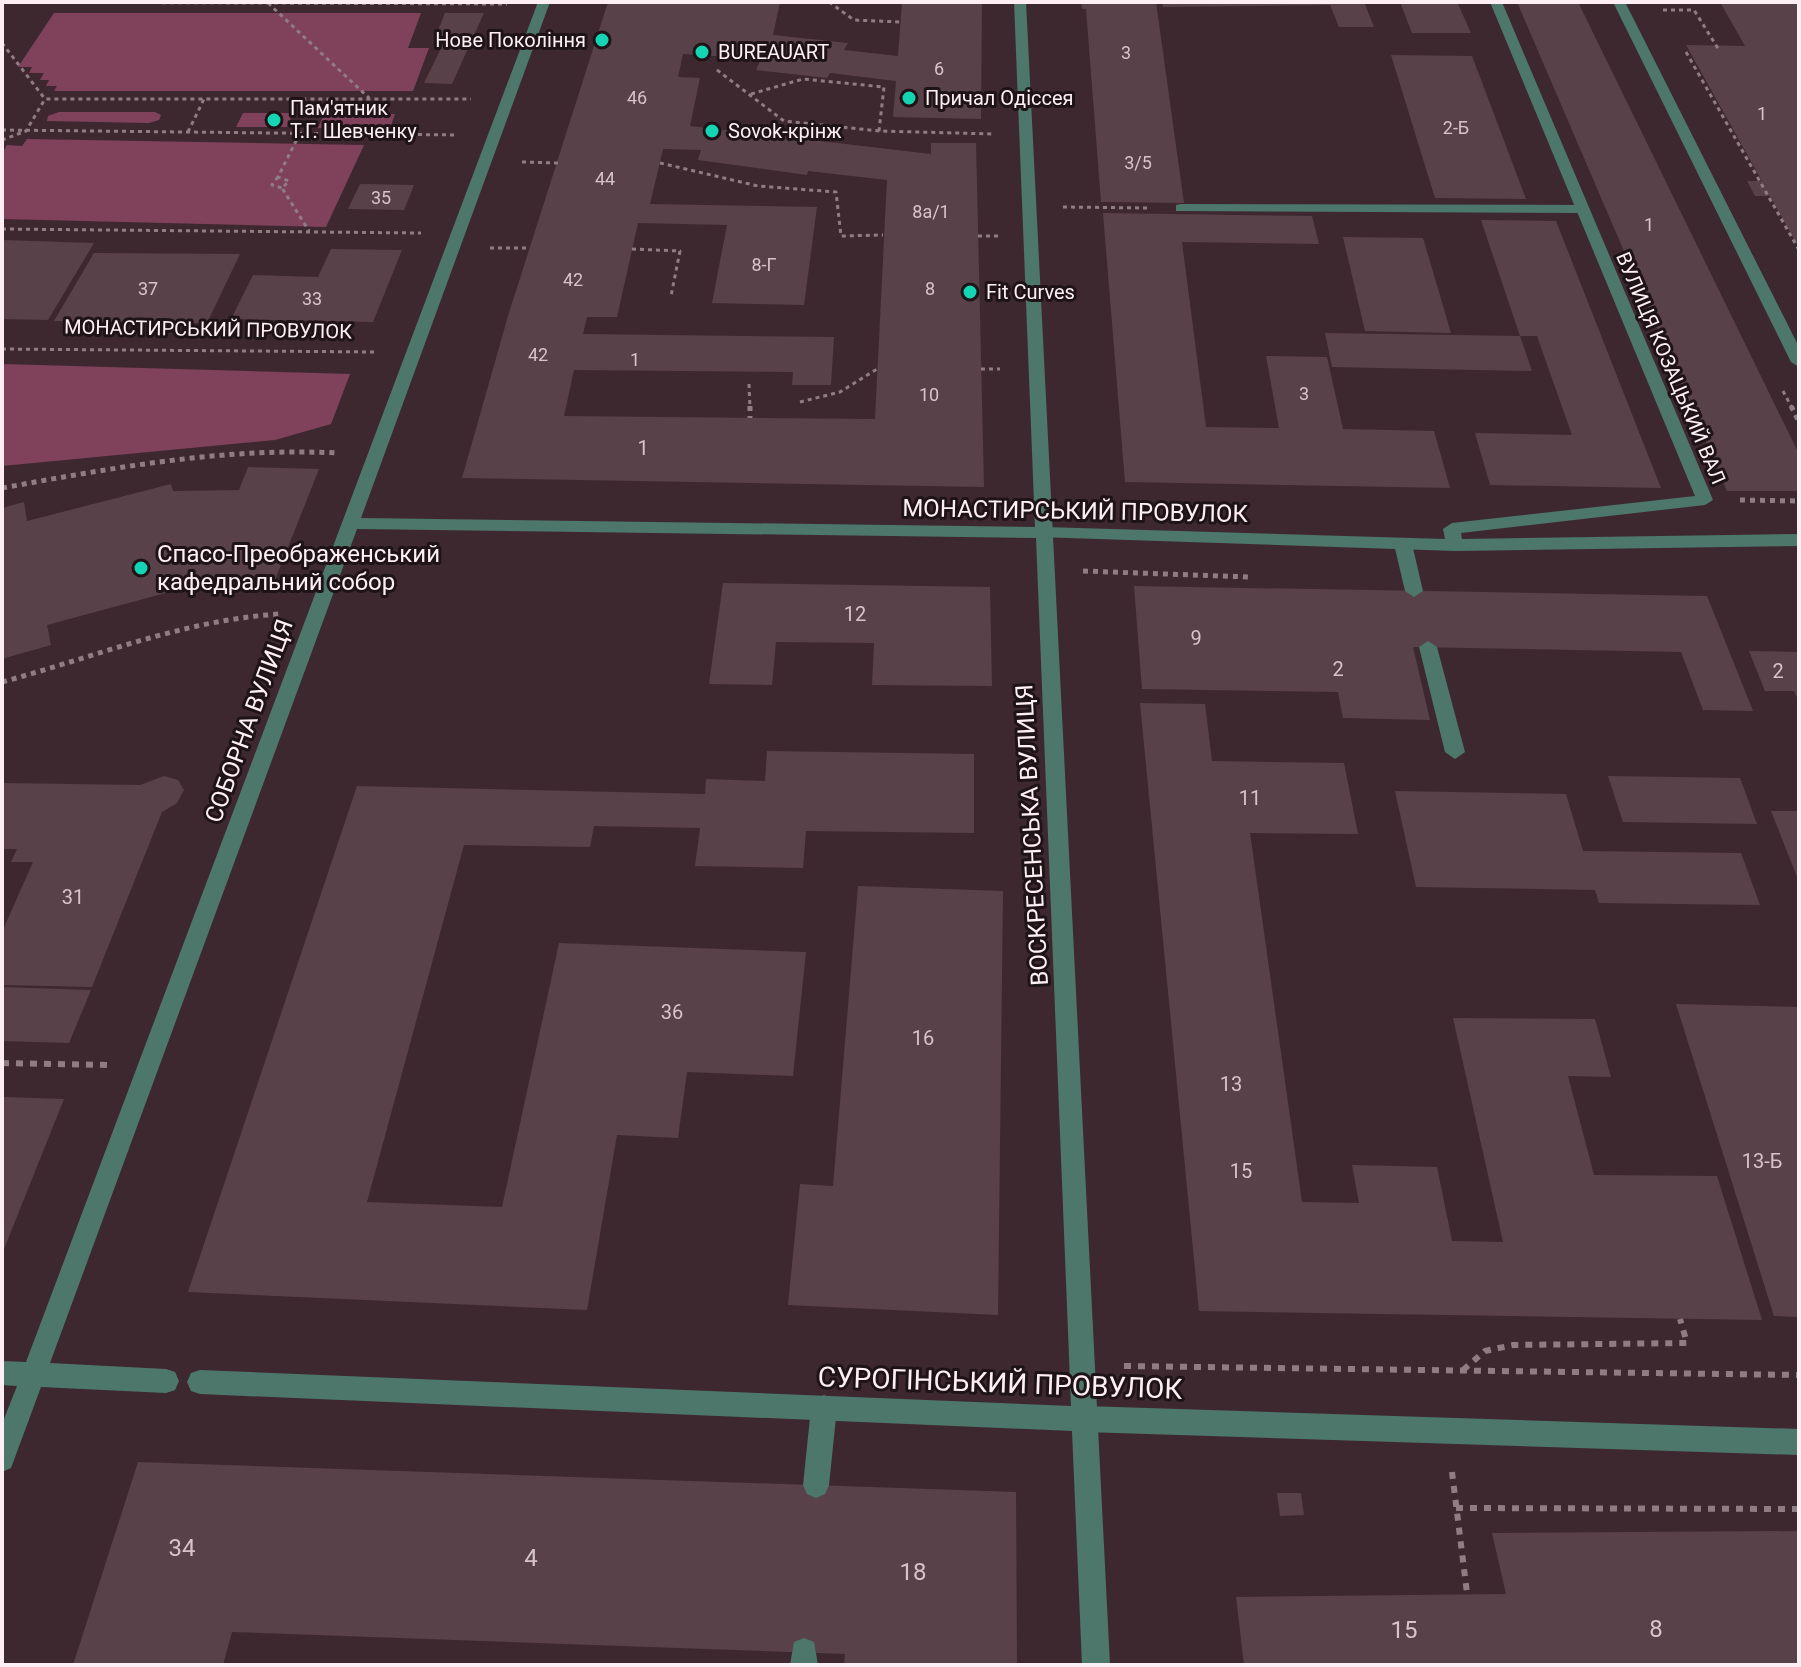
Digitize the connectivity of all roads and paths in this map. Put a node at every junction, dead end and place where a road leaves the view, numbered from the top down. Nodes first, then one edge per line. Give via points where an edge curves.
1 (2, 2) edge
2 (368, 2) edge
3 (829, 2) edge
4 (1020, 2) edge
5 (1496, 2) edge
6 (1619, 2) edge
7 (267, 3) edge
8 (544, 3) edge
9 (900, 22) dead end
10 (1670, 23) dead end
11 (2, 43) edge
12 (1685, 50) dead end
13 (1719, 50) dead end
14 (717, 70) dead end
15 (751, 94) junction
16 (45, 99) junction
17 (204, 99) junction
18 (370, 99) junction
19 (508, 99) junction
20 (2, 130) edge
21 (26, 131) junction
22 (879, 131) junction
23 (188, 132) junction
24 (300, 133) junction
25 (1027, 135) junction
26 (495, 136) junction
27 (2, 140) edge
28 (660, 163) dead end
29 (278, 177) junction
30 (282, 188) junction
31 (1030, 207) junction
32 (1181, 208) joint
33 (1582, 209) junction
34 (2, 229) edge
35 (310, 232) junction
36 (458, 233) junction
37 (883, 235) dead end
38 (632, 249) dead end
39 (1799, 250) edge
40 (671, 296) dead end
41 (2, 349) edge
42 (414, 353) junction
43 (1799, 362) edge
44 (877, 369) dead end
45 (749, 384) dead end
46 (800, 402) dead end
47 (750, 418) dead end
48 (375, 456) junction
49 (2, 488) edge
50 (1705, 500) junction
51 (1799, 501) edge
52 (351, 523) junction
53 (1044, 533) junction
54 (1799, 540) edge
55 (1403, 544) junction
56 (1455, 545) junction
57 (1046, 570) junction
58 (1253, 577) dead end
59 (1414, 591) dead end
60 (316, 613) junction
61 (1428, 647) dead end
62 (2, 682) edge
63 (1455, 752) dead end
64 (2, 1063) edge
65 (149, 1066) junction
66 (1680, 1319) dead end
67 (1082, 1366) junction
68 (1462, 1371) junction
69 (2, 1373) edge
70 (33, 1375) junction
71 (1799, 1375) edge
72 (166, 1381) dead end
73 (200, 1382) dead end
74 (824, 1408) junction
75 (1085, 1419) junction
76 (1448, 1431) junction
77 (1799, 1442) edge
78 (2, 1459) edge
79 (816, 1485) dead end
80 (1456, 1508) junction
81 (1799, 1509) edge
82 (1467, 1593) dead end
83 (1096, 1665) edge

1 - 7 path
2 - 7 path
2 - 8 path
3 - 9 path via 854,20
4 - 25 street, ВОСКРЕСЕНСЬКА ВУЛИЦЯ
5 - 33 street, ВУЛИЦЯ КОЗАЦЬКИЙ ВАЛ
6 - 43 street
7 - 18 path
8 - 19 street, СОБОРНА ВУЛИЦЯ
10 - 13 path via 1663,10 1694,10
11 - 16 path
12 - 39 path
14 - 15 path
15 - 22 path via 784,121
15 - 22 path via 803,79 884,87
16 - 17 path
16 - 21 path
17 - 18 path
17 - 23 path
18 - 19 path
19 - 26 street, СОБОРНА ВУЛИЦЯ
20 - 21 path
21 - 23 path
21 - 27 path
22 - 25 path
23 - 24 path
24 - 26 path
24 - 29 path
25 - 31 street, ВОСКРЕСЕНСЬКА ВУЛИЦЯ
26 - 36 street, СОБОРНА ВУЛИЦЯ
28 - 37 path via 758,186 836,192 841,236
29 - 30 path via 272,185
29 - 30 path via 289,181
30 - 35 path
31 - 32 path
31 - 53 street, ВОСКРЕСЕНСЬКА ВУЛИЦЯ
32 - 33 street
33 - 50 street, ВУЛИЦЯ КОЗАЦЬКИЙ ВАЛ
34 - 35 path
35 - 36 path
36 - 42 street, СОБОРНА ВУЛИЦЯ
38 - 40 path via 680,251
41 - 42 path, МОНАСТИРСЬКИЙ ПРОВУЛОК
42 - 48 street, СОБОРНА ВУЛИЦЯ
44 - 46 path via 840,392
45 - 47 path
48 - 49 path via 326,451 226,455
48 - 52 street, СОБОРНА ВУЛИЦЯ
50 - 51 path
50 - 56 street, ВУЛИЦЯ КОЗАЦЬКИЙ ВАЛ via 1452,529
52 - 53 street, МОНАСТИРСЬКИЙ ПРОВУЛОК
52 - 60 street, СОБОРНА ВУЛИЦЯ
53 - 55 street, МОНАСТИРСЬКИЙ ПРОВУЛОК
53 - 57 street, ВОСКРЕСЕНСЬКА ВУЛИЦЯ
54 - 56 street, МОНАСТИРСЬКИЙ ПРОВУЛОК
55 - 56 street, МОНАСТИРСЬКИЙ ПРОВУЛОК
55 - 59 street
57 - 58 path
57 - 67 street, ВОСКРЕСЕНСЬКА ВУЛИЦЯ
60 - 62 path via 261,614 185,629
60 - 65 street, СОБОРНА ВУЛИЦЯ
61 - 63 street
64 - 65 path
65 - 70 street, СОБОРНА ВУЛИЦЯ
66 - 68 path via 1687,1343 1513,1345 1485,1351
67 - 68 path
67 - 75 street, ВОСКРЕСЕНСЬКА ВУЛИЦЯ
68 - 71 path
69 - 70 street
70 - 72 street
70 - 78 street, СОБОРНА ВУЛИЦЯ
73 - 74 street, СУРОГІНСЬКИЙ ПРОВУЛОК
74 - 75 street, СУРОГІНСЬКИЙ ПРОВУЛОК
74 - 79 street
75 - 76 street, СУРОГІНСЬКИЙ ПРОВУЛОК
75 - 83 street, ВОСКРЕСЕНСЬКА ВУЛИЦЯ
76 - 77 street, СУРОГІНСЬКИЙ ПРОВУЛОК
76 - 80 path
80 - 81 path
80 - 82 path

